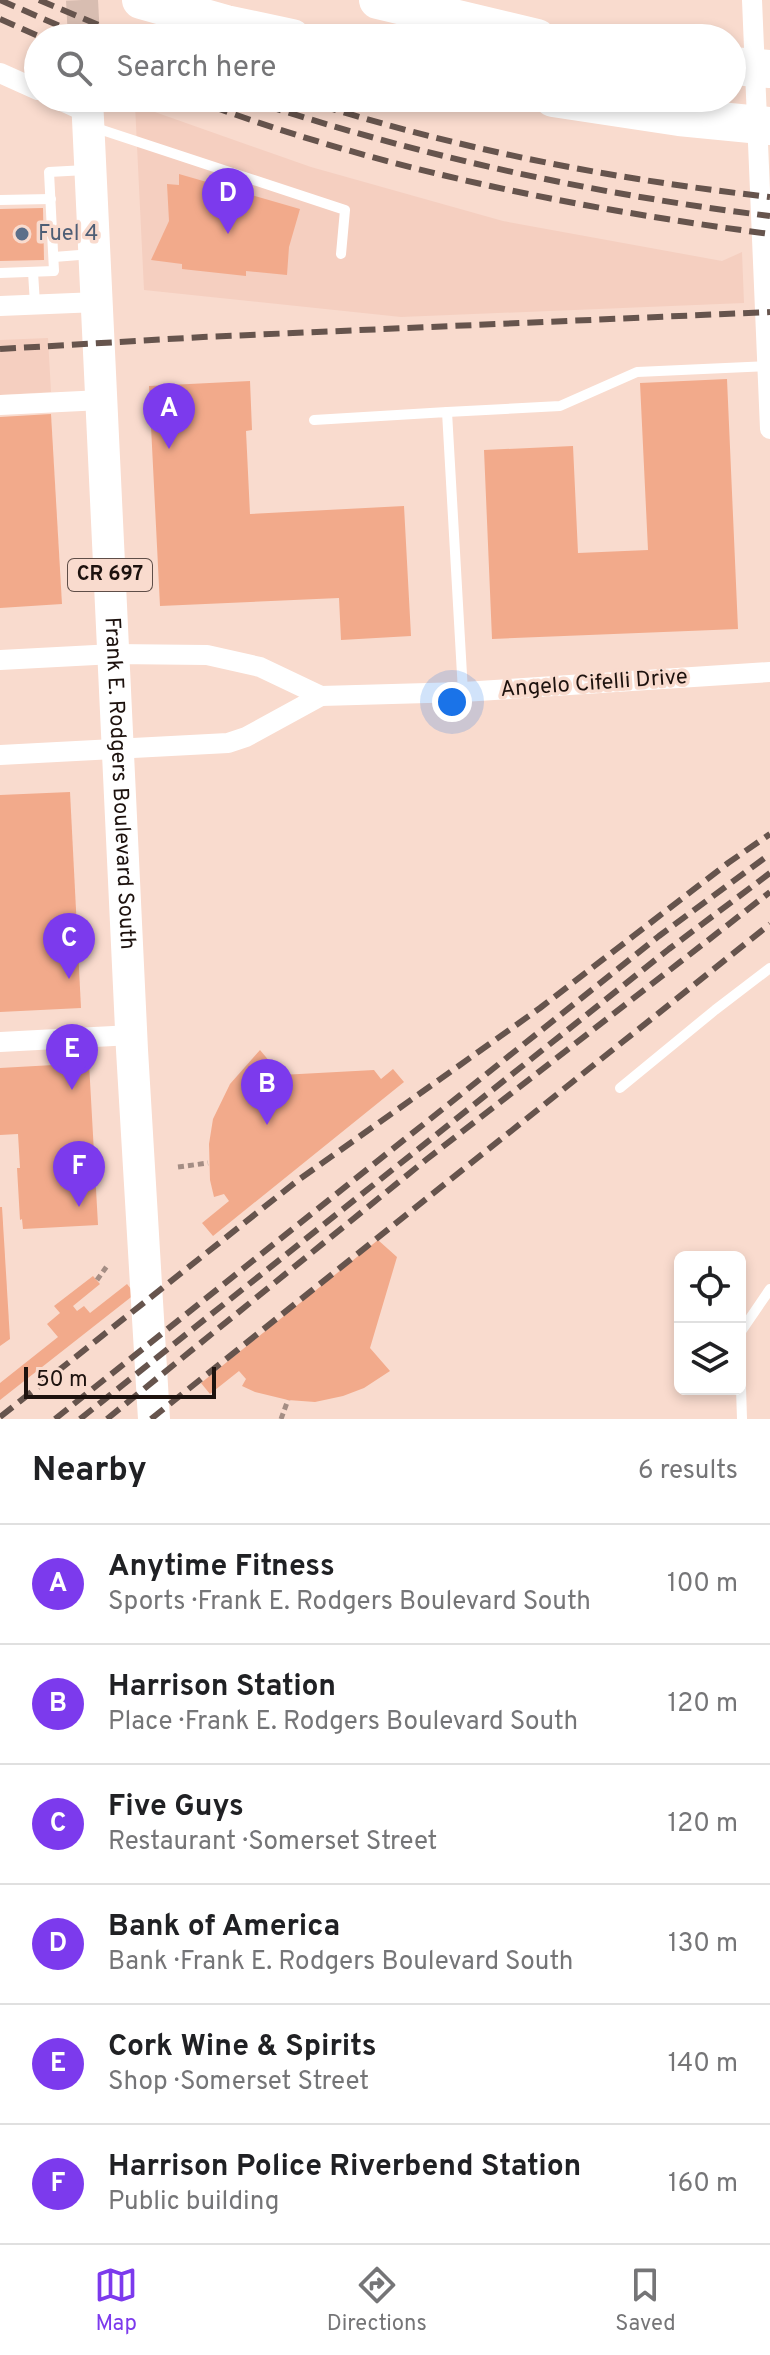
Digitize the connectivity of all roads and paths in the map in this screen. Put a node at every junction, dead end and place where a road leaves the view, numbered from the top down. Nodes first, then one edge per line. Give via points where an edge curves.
1 (141, 0) edge
2 (200, 0) edge
3 (378, 0) edge
4 (752, 0) edge
5 (226, 24) edge
6 (270, 24) edge
7 (478, 24) edge
8 (746, 67) edge
9 (770, 69) edge
10 (0, 73) edge
11 (24, 84) edge
12 (88, 112) edge
13 (646, 112) edge
14 (770, 126) edge
15 (90, 170) junction
16 (51, 199) junction
17 (0, 200) edge
18 (95, 254) junction
19 (341, 254) dead end
20 (54, 257) junction
21 (15, 260) dead end
22 (33, 272) junction
23 (0, 273) edge
24 (15, 273) junction
25 (98, 302) junction
26 (35, 304) junction
27 (0, 306) edge
28 (767, 366) junction
29 (102, 400) junction
30 (0, 405) edge
31 (447, 412) junction
32 (314, 420) dead end
33 (770, 429) edge
34 (114, 654) junction
35 (0, 660) edge
36 (770, 672) edge
37 (463, 692) junction
38 (321, 696) junction
39 (119, 749) junction
40 (0, 755) edge
41 (770, 968) edge
42 (0, 1042) edge
43 (132, 1043) junction
44 (620, 1088) dead end
45 (208, 1163) dead end
46 (178, 1167) dead end
47 (107, 1266) dead end
48 (97, 1280) dead end
49 (770, 1289) edge
50 (746, 1324) edge
51 (741, 1395) edge
52 (288, 1400) dead end
53 (154, 1419) edge
54 (281, 1419) edge
55 (742, 1419) edge

1 - 5 highway
2 - 6 highway
3 - 7 highway
4 - 28 street
8 - 9 highway
10 - 11 street
12 - 15 main road, Frank E. Rodgers Boulevard South / CR 697
12 - 19 lane via 345,210
13 - 14 highway
15 - 16 lane via 49,172
15 - 18 main road, Frank E. Rodgers Boulevard South / CR 697
16 - 17 lane via 13,204
16 - 20 lane
18 - 20 lane
18 - 25 main road, Frank E. Rodgers Boulevard South / CR 697
20 - 22 lane via 54,271
21 - 24 lane
22 - 24 lane
22 - 26 lane
23 - 24 lane
25 - 26 street
25 - 29 main road, Frank E. Rodgers Boulevard South / CR 697
26 - 27 street
28 - 31 lane via 637,372 560,406
28 - 33 street
29 - 30 street
29 - 34 main road, Frank E. Rodgers Boulevard South / CR 697
31 - 32 lane
31 - 37 lane
34 - 35 street, Angelo Cifelli Drive
34 - 38 street, Angelo Cifelli Drive via 231,659
34 - 39 main road, Frank E. Rodgers Boulevard South / CR 697
36 - 37 street, Angelo Cifelli Drive
37 - 38 street, Angelo Cifelli Drive
38 - 39 street, Angelo Cifelli Drive via 228,743
39 - 40 street, Angelo Cifelli Drive
39 - 43 main road, Frank E. Rodgers Boulevard South / CR 697
41 - 44 lane
42 - 43 street
43 - 53 main road, Frank E. Rodgers Boulevard South / CR 697
45 - 46 path
47 - 48 path
49 - 50 lane
51 - 55 lane
52 - 54 path

